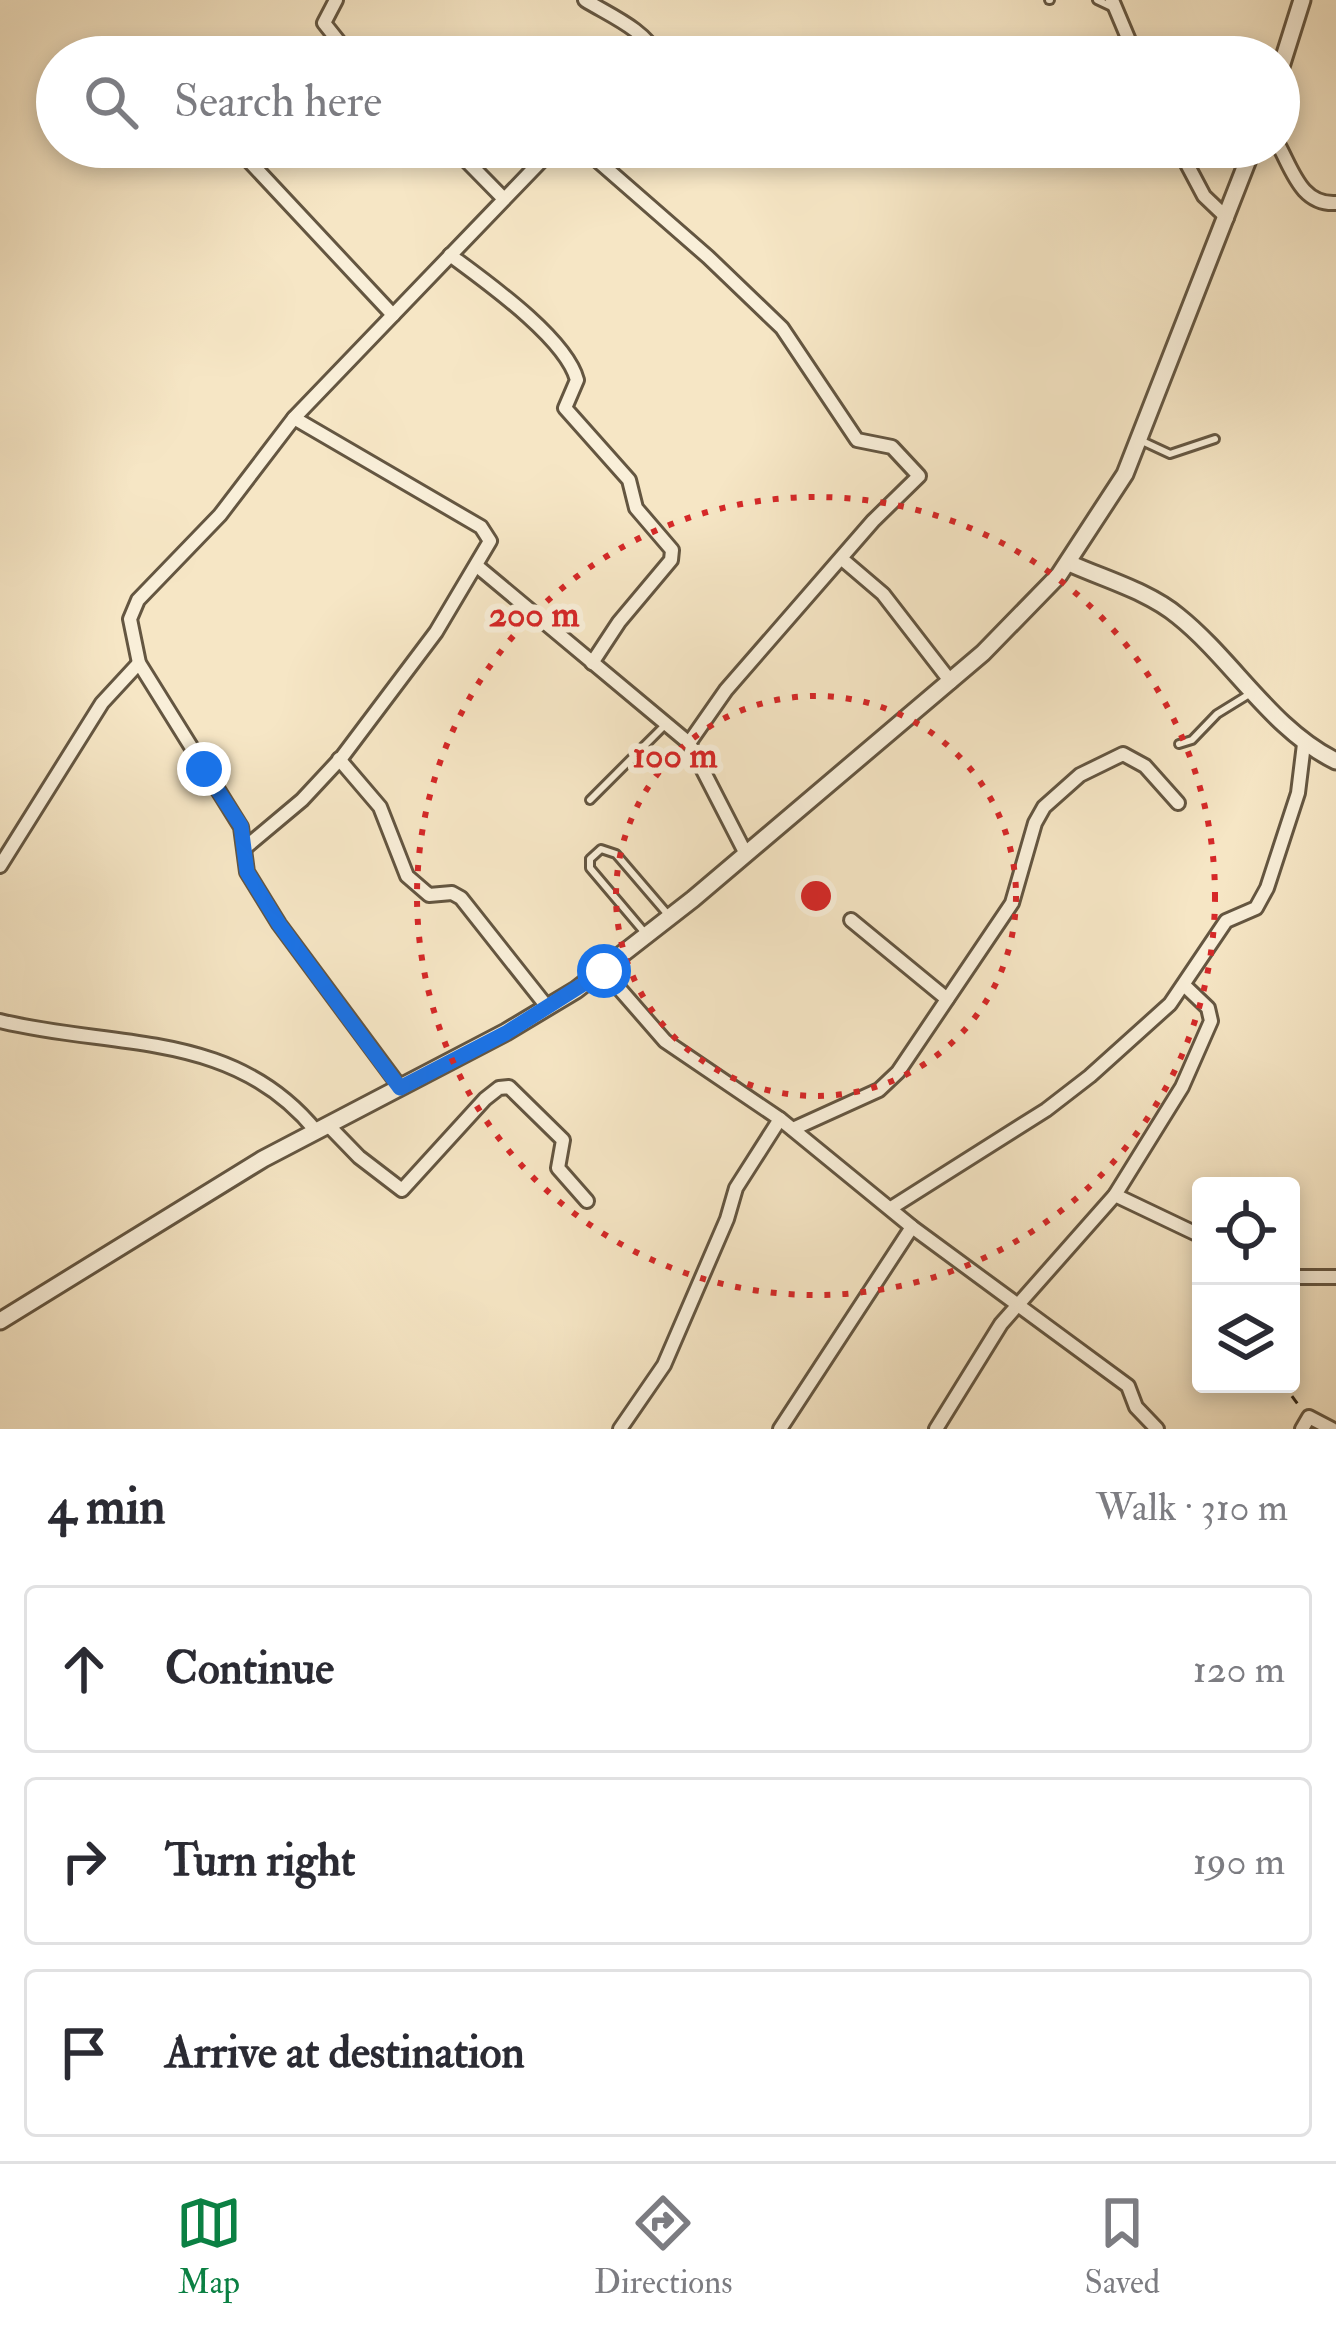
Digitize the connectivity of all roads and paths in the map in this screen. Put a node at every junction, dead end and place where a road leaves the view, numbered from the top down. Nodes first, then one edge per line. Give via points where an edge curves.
1 (337, 0) edge
2 (585, 0) edge
3 (1097, 0) edge
4 (1302, 0) edge
5 (1115, 5) edge
6 (334, 36) edge
7 (640, 36) edge
8 (1128, 36) edge
9 (1291, 36) edge
10 (256, 168) edge
11 (474, 168) edge
12 (534, 168) edge
13 (606, 168) edge
14 (1189, 168) edge
15 (1245, 168) edge
16 (1291, 168) edge
17 (504, 199) junction
18 (1336, 203) edge
19 (1227, 218) junction
20 (450, 255) junction
21 (393, 315) junction
22 (294, 418) junction
23 (1139, 439) junction
24 (1215, 440) dead end
25 (842, 559) junction
26 (1069, 563) junction
27 (477, 566) junction
28 (592, 663) junction
29 (139, 664) junction
30 (951, 682) junction
31 (1254, 690) junction
32 (666, 724) junction
33 (689, 743) junction
34 (1304, 743) junction
35 (1179, 744) dead end
36 (339, 759) junction
37 (1336, 761) edge
38 (590, 800) dead end
39 (1178, 803) dead end
40 (246, 847) junction
41 (746, 854) junction
42 (0, 866) edge
43 (670, 917) junction
44 (851, 920) dead end
45 (647, 936) junction
46 (604, 971) junction
47 (1185, 986) junction
48 (947, 999) junction
49 (548, 1008) junction
50 (0, 1021) edge
51 (400, 1088) junction
52 (780, 1119) junction
53 (322, 1128) junction
54 (793, 1129) junction
55 (1115, 1195) junction
56 (587, 1201) dead end
57 (891, 1208) junction
58 (912, 1227) junction
59 (1192, 1232) edge
60 (1300, 1277) edge
61 (1336, 1277) edge
62 (1018, 1306) junction
63 (0, 1321) edge
64 (1288, 1393) edge
65 (1306, 1423) edge
66 (620, 1429) edge
67 (780, 1429) edge
68 (936, 1429) edge
69 (1157, 1429) edge
70 (1332, 1429) edge

1 - 6 street via 324,23
2 - 7 street
3 - 5 lane
4 - 9 street
5 - 8 street
10 - 21 street
11 - 17 street
12 - 17 street
13 - 25 street via 790,337 857,440 892,447 919,476
14 - 19 street
15 - 19 street
16 - 18 street via 1318,203
17 - 20 street
19 - 23 street
20 - 21 street
20 - 28 street via 519,309 572,366 577,380 565,408 629,480 637,508 673,550
21 - 22 street
22 - 27 street via 481,527 490,541
22 - 29 street via 220,515 139,600 130,619
23 - 24 lane via 1170,454
23 - 26 street
25 - 30 street via 883,593
25 - 33 street
26 - 30 street
26 - 31 street via 1179,616
27 - 28 street
27 - 36 street
28 - 32 street
29 - 40 street via 241,826
29 - 42 street via 102,703
30 - 41 street
31 - 34 street
31 - 35 lane
32 - 33 street
32 - 38 lane
33 - 41 street
34 - 37 street
34 - 47 street via 1298,793 1262,901 1218,929
36 - 40 street
36 - 49 street via 380,807 406,876 429,896 461,898
39 - 48 street via 1123,754 1057,794 1035,823 1012,903
40 - 51 street via 247,872 279,924
41 - 43 street
43 - 45 street
43 - 45 lane via 616,854 602,849 590,868
44 - 48 street
45 - 46 street
46 - 49 street
46 - 52 street via 664,1040
47 - 55 street via 1208,1008 1210,1028
47 - 57 street via 1046,1110
48 - 54 street via 889,1083
49 - 51 street
50 - 53 street via 135,1039 248,1072
51 - 53 street
52 - 54 street
52 - 66 street via 736,1188 664,1365
53 - 56 street via 402,1190 485,1099 509,1087 563,1140 558,1168
53 - 63 street
54 - 57 street
55 - 59 street
55 - 62 street
57 - 58 street
58 - 62 street
58 - 67 street
60 - 61 street
62 - 68 street
62 - 69 street via 1129,1386
64 - 65 path
65 - 70 street

